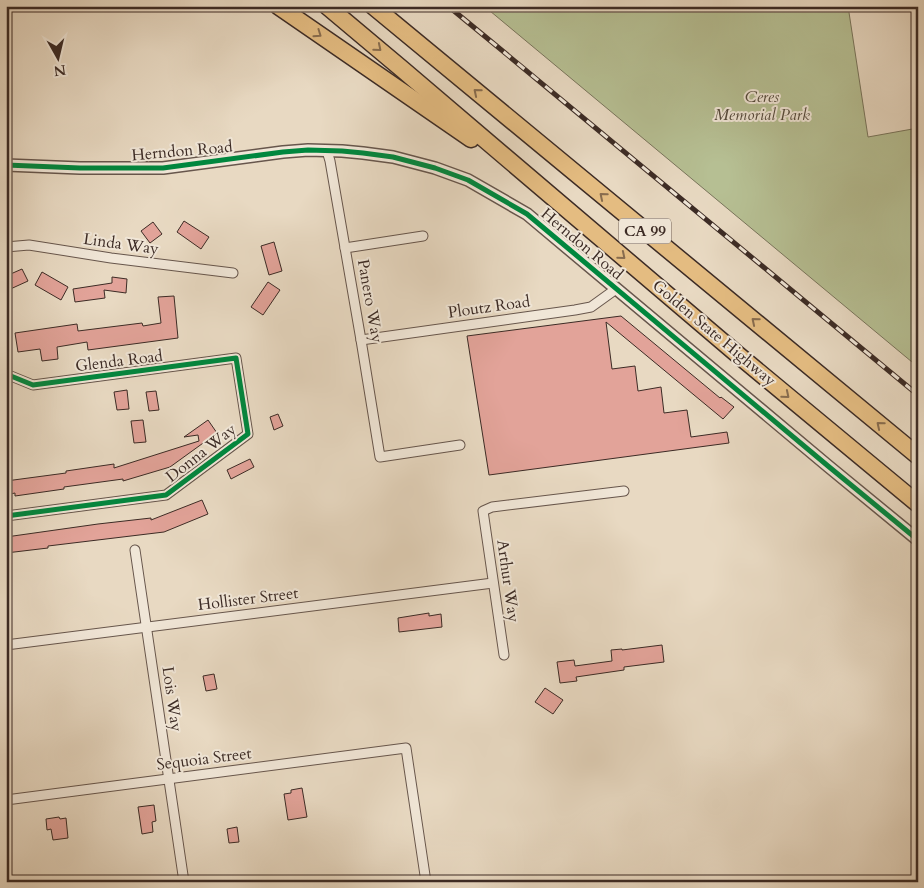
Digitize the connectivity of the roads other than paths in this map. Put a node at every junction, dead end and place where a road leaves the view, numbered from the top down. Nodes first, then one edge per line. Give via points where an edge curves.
1 (278, 6) edge
2 (327, 6) edge
3 (373, 6) edge
4 (327, 151) junction
5 (6, 165) edge
6 (545, 190) junction
7 (423, 236) dead end
8 (6, 247) edge
9 (345, 248) junction
10 (233, 273) dead end
11 (616, 289) junction
12 (361, 340) junction
13 (236, 358) joint
14 (6, 374) edge
15 (460, 445) dead end
16 (918, 456) edge
17 (624, 491) dead end
18 (918, 504) edge
19 (6, 516) edge
20 (918, 540) edge
21 (135, 550) dead end
22 (493, 583) junction
23 (146, 626) junction
24 (6, 645) edge
25 (504, 655) dead end
26 (169, 779) junction
27 (6, 800) edge
28 (184, 882) edge
29 (426, 882) edge

1 -> 6 highway
2 -> 6 highway, Golden State Highway / CA 99
16 -> 3 highway, CA 99
4 - 5 street, Herndon Road via 283,152 163,168
4 - 9 street, Panero Way
4 - 11 street, Herndon Road via 393,157 468,180 527,214
6 -> 18 highway, Golden State Highway / CA 99
7 - 9 street
8 - 10 street, Linda Way via 29,245
9 - 12 street, Panero Way
11 - 12 street, Ploutz Road via 591,306 575,310
11 - 20 street, Herndon Road
12 - 15 street, Panero Way via 380,457
13 - 14 street, Glenda Road via 33,384
13 - 19 street, Donna Way via 248,434 166,495
17 - 22 street, Arthur Way via 483,510
21 - 23 street, Lois Way
22 - 23 street, Hollister Street
22 - 25 street, Arthur Way
23 - 24 street, Hollister Street
23 - 26 street, Lois Way
26 - 27 street, Sequoia Street
26 - 28 street, Lois Way
26 - 29 street, Sequoia Street via 406,748

